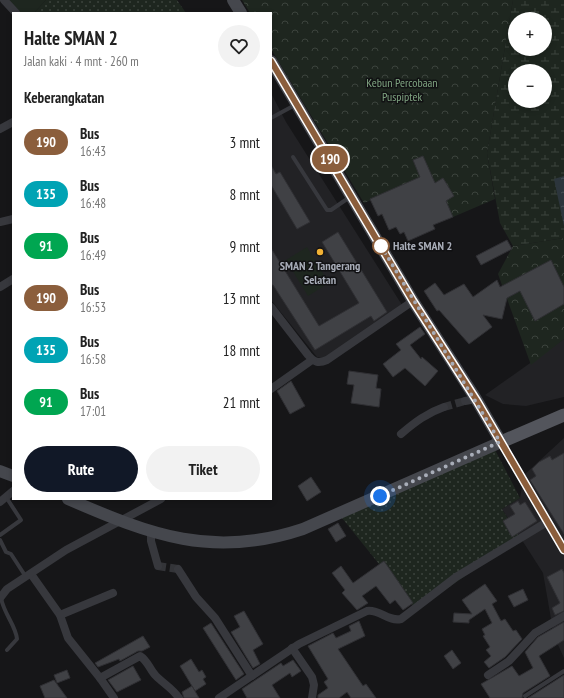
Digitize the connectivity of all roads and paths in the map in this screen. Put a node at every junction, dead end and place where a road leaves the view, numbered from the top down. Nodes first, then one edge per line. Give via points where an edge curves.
1 (4, 0) edge
2 (233, 0) edge
3 (15, 12) edge
4 (240, 12) edge
5 (272, 63) edge
6 (297, 103) junction
7 (272, 117) edge
8 (12, 123) edge
9 (0, 129) edge
10 (294, 157) dead end
11 (352, 195) junction
12 (12, 219) edge
13 (0, 222) edge
14 (12, 280) edge
15 (0, 287) edge
16 (413, 301) junction
17 (272, 307) edge
18 (312, 360) junction
19 (272, 388) edge
20 (444, 407) tunnel mouth
21 (564, 415) edge
22 (401, 434) dead end
23 (500, 442) junction
24 (0, 471) edge
25 (12, 476) edge
26 (12, 491) edge
27 (3, 500) edge
28 (70, 500) edge
29 (159, 500) edge
30 (120, 522) junction
31 (547, 522) junction
32 (0, 529) edge
33 (151, 532) junction
34 (1, 534) edge
35 (0, 540) edge
36 (564, 550) edge
37 (158, 566) dead end
38 (178, 569) dead end
39 (28, 576) junction
40 (113, 593) dead end
41 (0, 598) edge
42 (60, 615) junction
43 (564, 616) edge
44 (292, 648) junction
45 (7, 650) dead end
46 (564, 671) edge
47 (488, 675) dead end
48 (252, 676) junction
49 (100, 678) junction
50 (525, 696) dead end
51 (114, 698) edge
52 (178, 698) edge
53 (219, 698) edge
54 (312, 698) edge

1 - 3 street
2 - 4 main road
5 - 6 main road
6 - 7 lane
6 - 11 main road
8 - 9 street
10 - 11 lane via 327,210 331,210
11 - 16 main road
12 - 13 street
14 - 15 street
16 - 18 street via 327,360 318,363
16 - 23 main road via 471,400
17 - 18 street
18 - 19 street
20 - 22 street via 417,420
21 - 23 main road
23 - 31 street
23 - 33 main road via 326,520 280,537 222,544
24 - 25 main road
26 - 27 street
27 - 34 lane via 21,520
28 - 30 main road
29 - 30 street
30 - 33 main road
30 - 39 street via 66,550
31 - 36 street
31 - 44 street via 456,577 401,619 367,611
32 - 34 lane
33 - 37 street
35 - 39 lane via 6,552 11,554
38 - 48 street via 196,597 215,618
39 - 41 street via 7,589
39 - 42 street
40 - 42 street
41 - 45 lane via 17,639
42 - 49 street via 68,638
43 - 47 street via 535,634 508,661
44 - 48 street
44 - 54 street via 312,677
46 - 50 lane
48 - 53 street
49 - 51 street
49 - 52 street via 140,656 156,676 173,689

